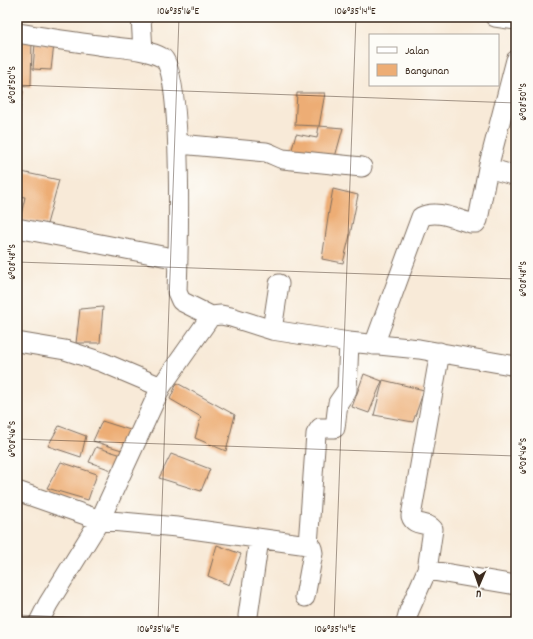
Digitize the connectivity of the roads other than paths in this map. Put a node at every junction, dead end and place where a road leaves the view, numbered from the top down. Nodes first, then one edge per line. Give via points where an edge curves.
1 (141, 17) edge
2 (495, 17) edge
3 (516, 20) edge
4 (17, 33) edge
5 (143, 51) junction
6 (516, 60) edge
7 (179, 144) junction
8 (362, 167) dead end
9 (488, 168) junction
10 (516, 176) edge
11 (17, 228) edge
12 (178, 259) junction
13 (278, 284) dead end
14 (211, 316) junction
15 (272, 330) junction
16 (17, 342) edge
17 (349, 342) junction
18 (374, 345) junction
19 (440, 352) junction
20 (516, 366) edge
21 (161, 387) junction
22 (17, 491) edge
23 (100, 520) junction
24 (259, 539) junction
25 (308, 545) junction
26 (427, 570) junction
27 (516, 585) edge
28 (306, 597) dead end
29 (248, 616) dead end
30 (39, 622) edge
31 (406, 622) edge

1 - 5 street
2 - 3 street
4 - 5 street
5 - 7 street via 164,58 169,65
6 - 9 street
7 - 8 street via 266,152 283,159
7 - 12 street
9 - 10 street
9 - 18 street via 476,223 435,213 421,217
11 - 12 street
12 - 14 street via 177,292 181,301
13 - 15 street
14 - 15 street via 230,317
14 - 21 street
15 - 17 street
16 - 21 street via 72,352
17 - 18 street
17 - 25 street via 347,390 338,404 335,428 320,428 316,434
18 - 19 street
19 - 20 street
19 - 26 street via 412,516 415,523 429,525 433,529
21 - 23 street
22 - 23 street
23 - 24 street via 177,527
23 - 30 street
24 - 25 street
24 - 29 street
25 - 28 street via 313,553
26 - 27 street
26 - 31 street

